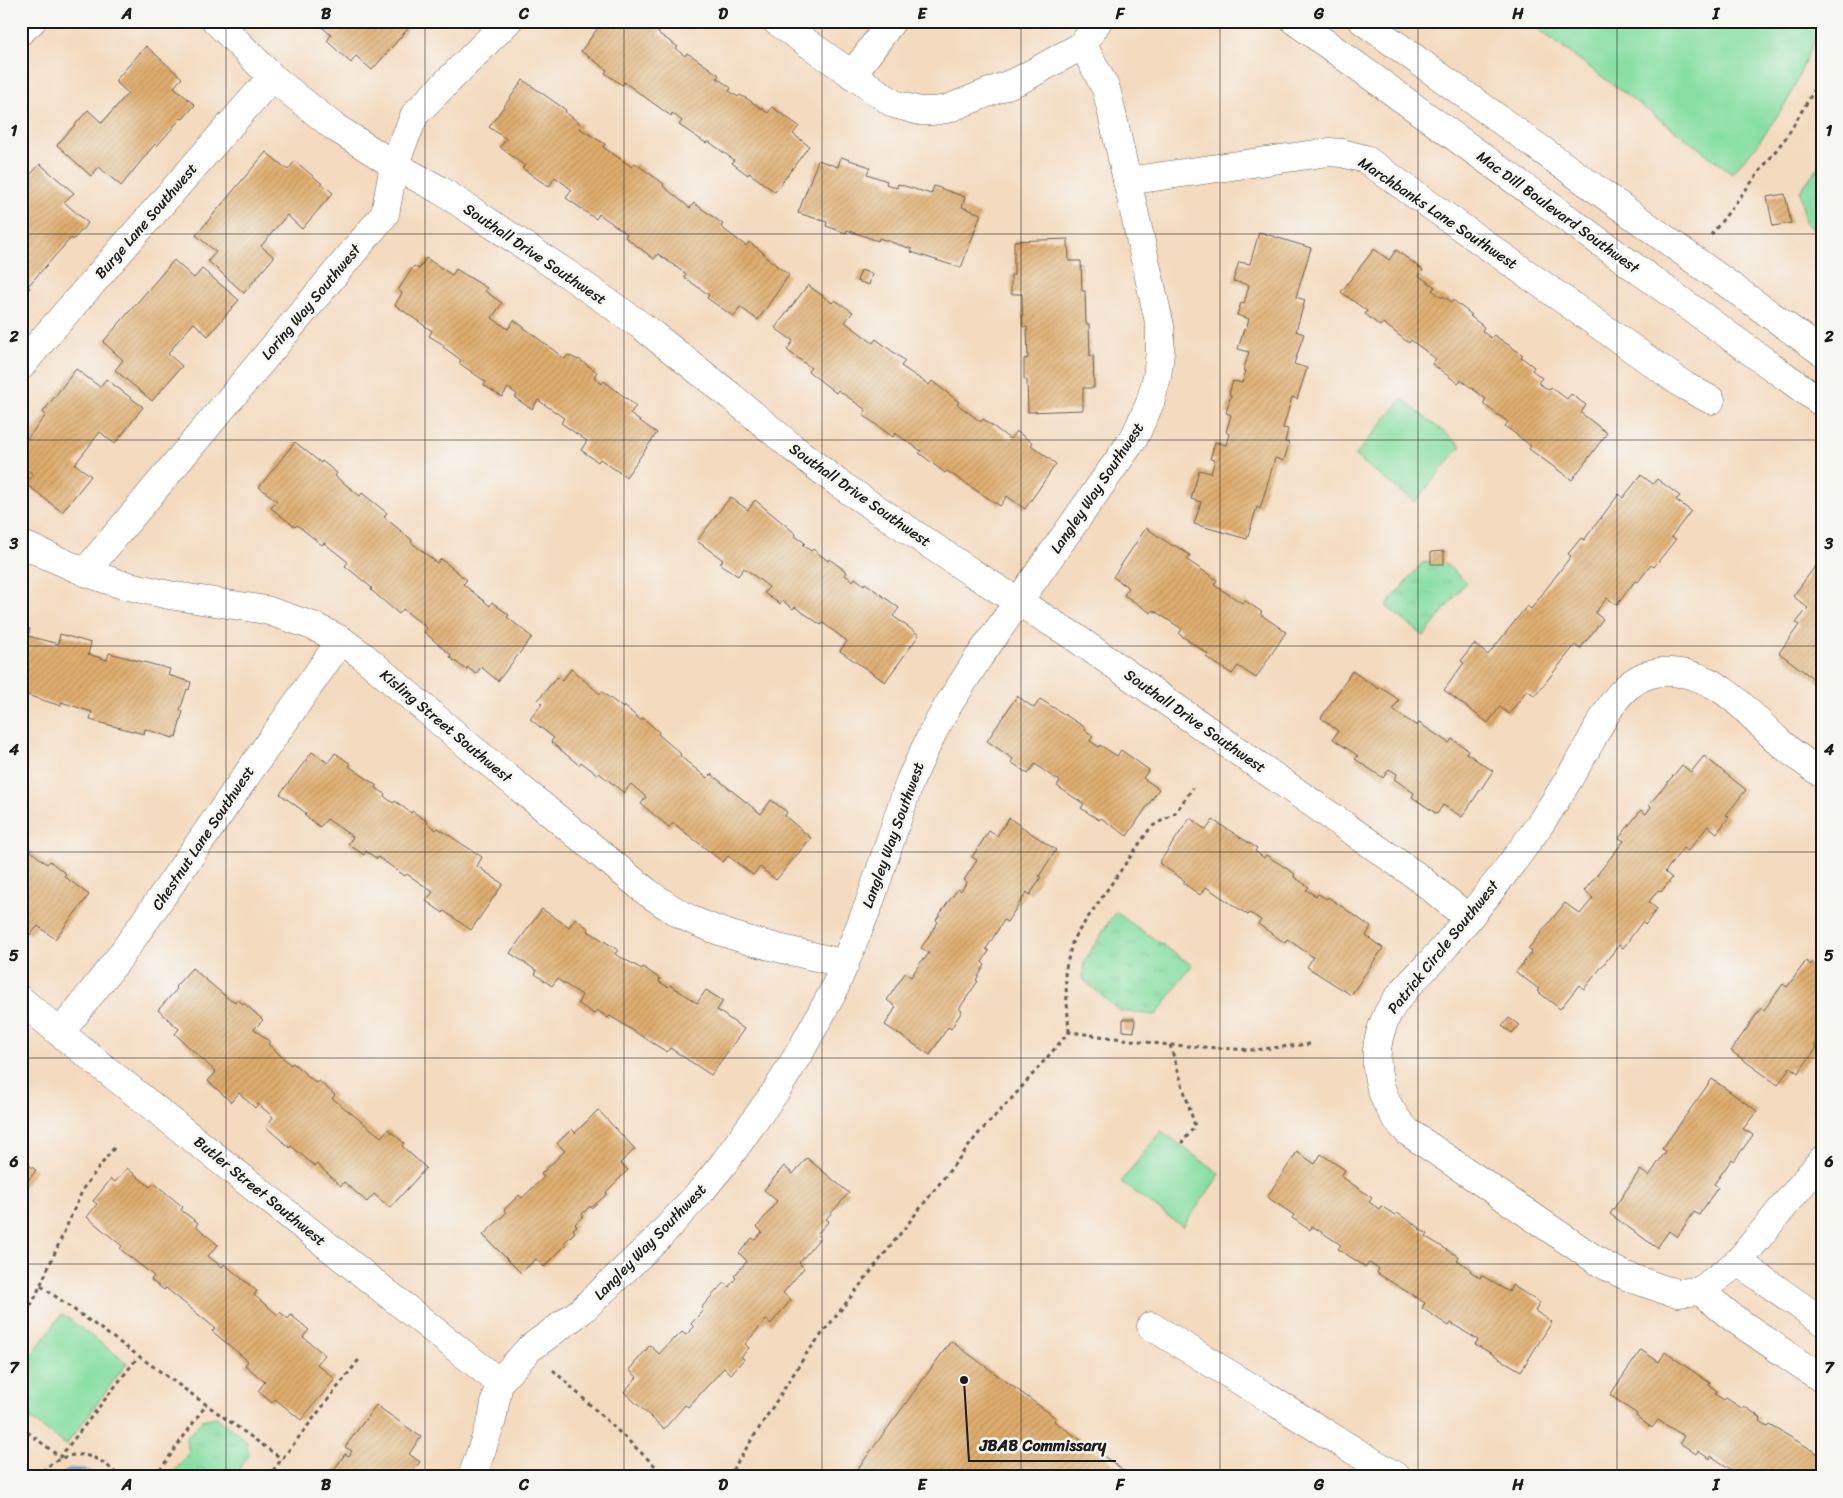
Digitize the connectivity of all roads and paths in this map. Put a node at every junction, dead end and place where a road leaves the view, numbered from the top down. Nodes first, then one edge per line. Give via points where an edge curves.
1 (32, 21) edge
2 (216, 21) edge
3 (508, 21) edge
4 (776, 21) edge
5 (892, 21) edge
6 (1098, 21) edge
7 (1295, 21) edge
8 (1363, 21) edge
9 (21, 31) edge
10 (1083, 45) junction
11 (852, 75) junction
12 (272, 77) junction
13 (1822, 77) edge
14 (394, 165) junction
15 (1127, 181) junction
16 (1693, 259) junction
17 (1822, 352) edge
18 (21, 366) edge
19 (1711, 400) dead end
20 (1822, 403) edge
21 (21, 544) edge
22 (86, 572) junction
23 (1019, 602) junction
24 (340, 640) junction
25 (1822, 774) edge
26 (1193, 788) dead end
27 (1468, 918) junction
28 (844, 964) junction
29 (21, 1000) edge
30 (1069, 1032) junction
31 (60, 1033) junction
32 (1169, 1044) junction
33 (1310, 1044) dead end
34 (1182, 1143) dead end
35 (114, 1148) dead end
36 (1822, 1160) edge
37 (1738, 1262) junction
38 (41, 1286) junction
39 (1700, 1291) junction
40 (21, 1319) edge
41 (1822, 1321) edge
42 (1151, 1326) dead end
43 (534, 1346) junction
44 (138, 1357) junction
45 (361, 1357) dead end
46 (1822, 1379) edge
47 (499, 1382) junction
48 (206, 1405) junction
49 (21, 1427) edge
50 (60, 1457) junction
51 (282, 1459) junction
52 (37, 1477) edge
53 (119, 1477) edge
54 (155, 1477) edge
55 (268, 1477) edge
56 (472, 1477) edge
57 (667, 1477) edge
58 (728, 1477) edge
59 (1397, 1477) edge

1 - 9 street
2 - 12 street, Southall Drive Southwest
3 - 14 street, Loring Way Southwest via 415,114
4 - 11 street
5 - 11 street
6 - 10 street
7 - 20 street, Mac Dill Boulevard Southwest
8 - 16 street
10 - 11 street via 1020,80 947,109 934,111 907,109 894,104
10 - 15 street, Langley Way Southwest via 1106,90
12 - 14 street, Southall Drive Southwest via 333,126
12 - 18 street, Burge Lane Southwest
13 - 16 path via 1787,136
14 - 22 street, Loring Way Southwest via 385,214
14 - 23 street, Southall Drive Southwest via 440,190 577,281 732,397 822,472
15 - 19 street, Marchbanks Lane Southwest via 1329,152 1365,159 1685,386
15 - 23 street, Langley Way Southwest via 1160,326 1157,378 1134,438
16 - 17 street
21 - 22 street, Kisling Street Southwest
22 - 24 street, Kisling Street Southwest via 149,591 266,610 313,626
23 - 27 street, Southall Drive Southwest via 1073,636 1418,877
23 - 28 street, Langley Way Southwest via 952,699 926,746 910,781 869,904
24 - 28 street, Kisling Street Southwest via 647,892 675,911 708,927 743,938
24 - 31 street, Chestnut Lane Southwest via 119,958
25 - 27 street, Patrick Circle Southwest via 1800,759 1722,688 1677,672 1647,676 1634,682 1614,700 1540,823
26 - 30 path via 1175,814 1152,827 1073,939 1065,972
27 - 39 street, Patrick Circle Southwest via 1404,991 1384,1020 1376,1060 1380,1088 1391,1112 1418,1140 1602,1264 1665,1290 1678,1293
28 - 43 street, Langley Way Southwest via 822,1013 778,1088 702,1190 656,1240 581,1311
29 - 31 street, Butler Street Southwest
30 - 32 path
30 - 58 path via 979,1133 808,1353
31 - 47 street, Butler Street Southwest
32 - 33 path via 1253,1050
32 - 34 path via 1195,1126
35 - 38 path via 84,1187
36 - 37 street
37 - 39 street
37 - 41 street
38 - 40 path
38 - 44 path
39 - 46 street via 1732,1318
42 - 59 street
43 - 47 street, Langley Way Southwest
43 - 57 path via 555,1371
44 - 48 path
44 - 50 path
45 - 51 path
47 - 56 street via 492,1420
48 - 51 path
48 - 54 path
49 - 50 path
50 - 52 path
50 - 53 path via 94,1458 109,1466
51 - 55 path

